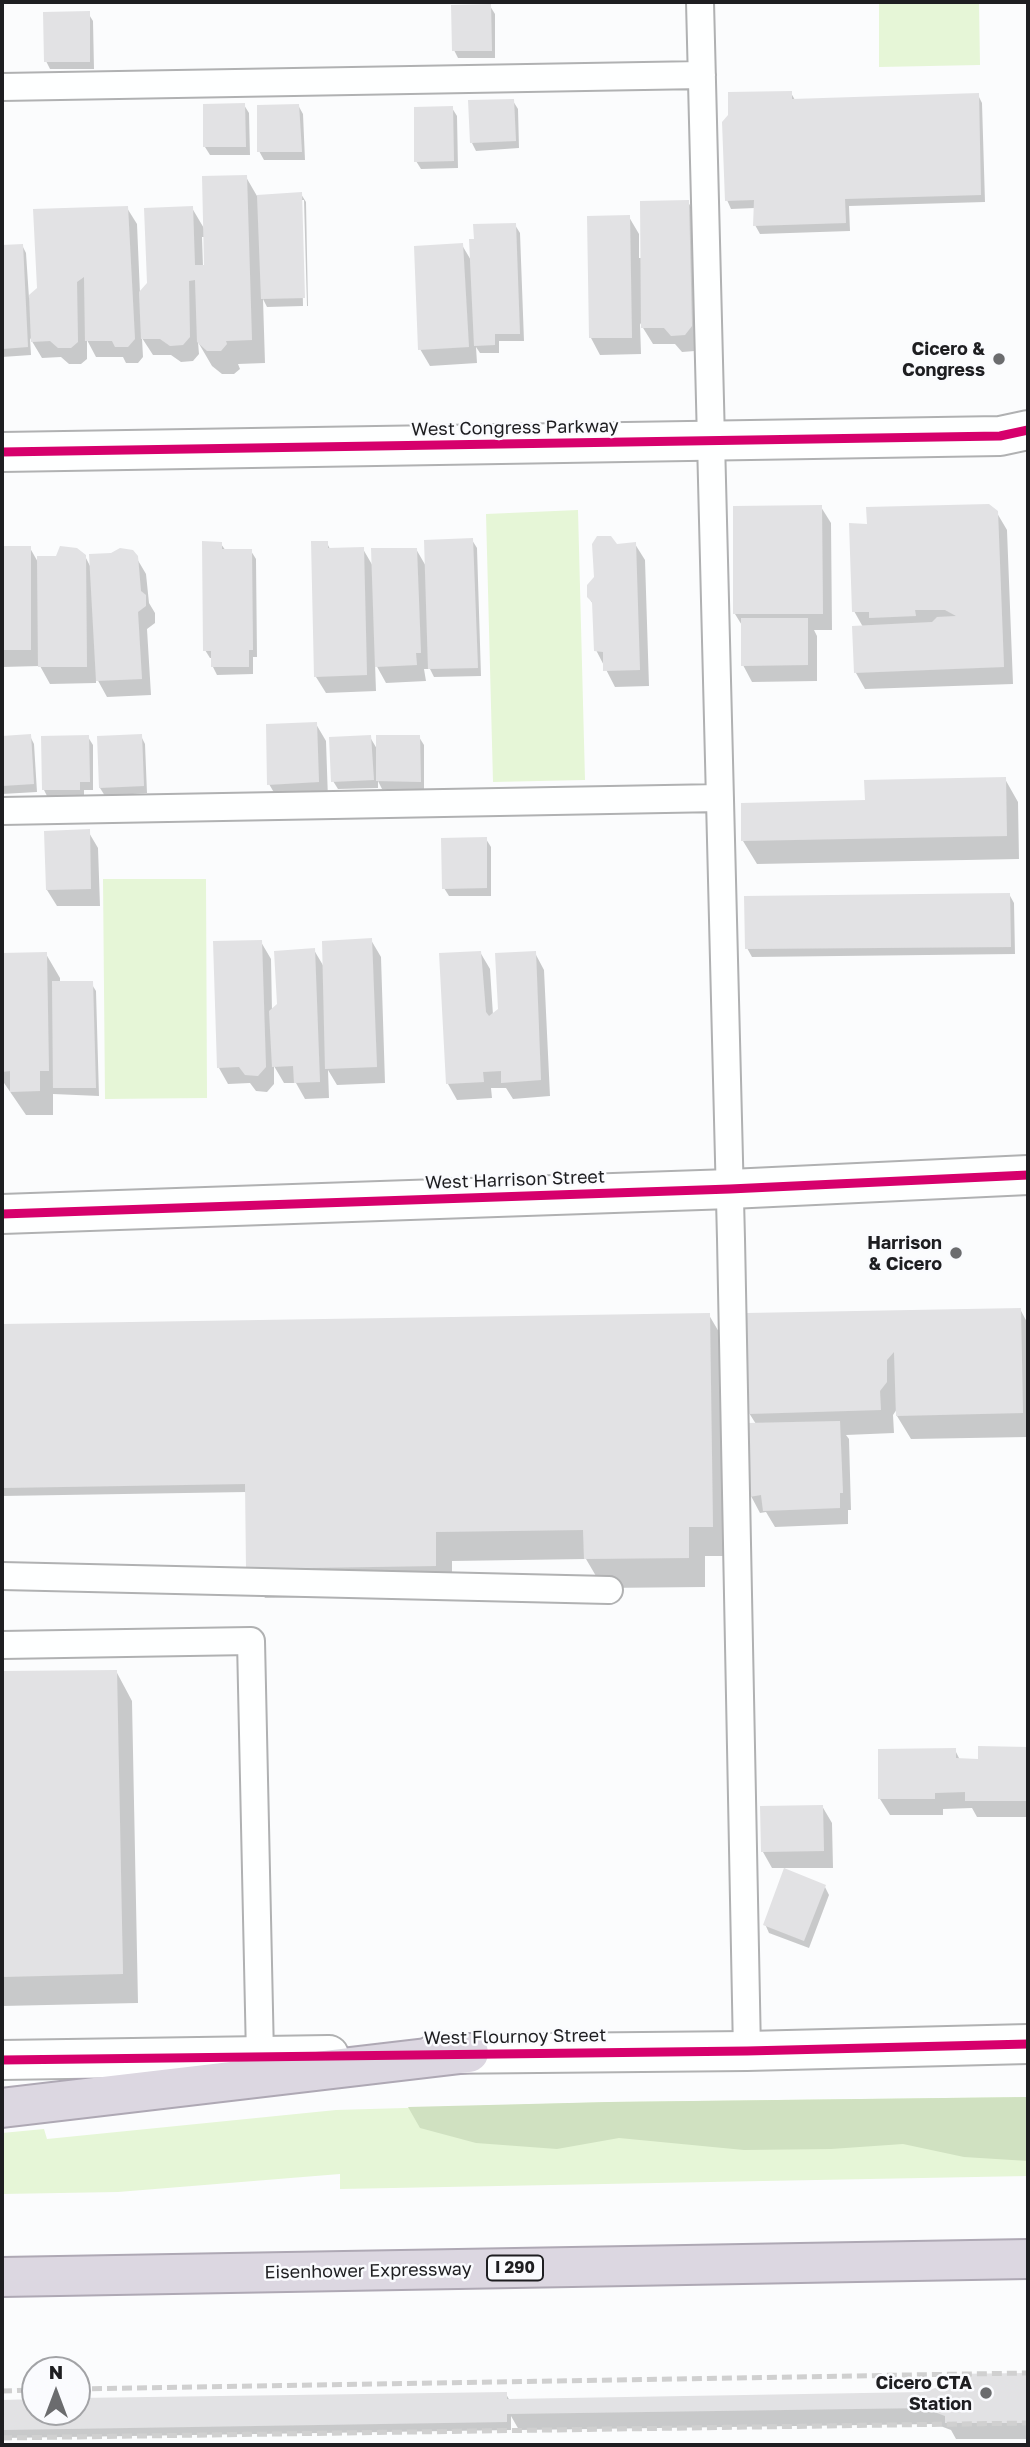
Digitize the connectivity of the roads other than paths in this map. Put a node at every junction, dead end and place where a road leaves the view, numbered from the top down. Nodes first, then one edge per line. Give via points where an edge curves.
1 (700, 2) edge
2 (702, 75) junction
3 (2, 87) edge
4 (1028, 430) edge
5 (711, 441) junction
6 (2, 453) edge
7 (720, 798) junction
8 (2, 811) edge
9 (1028, 1175) edge
10 (730, 1189) junction
11 (2, 1214) edge
12 (2, 1576) edge
13 (609, 1590) dead end
14 (2, 1645) edge
15 (1028, 2044) edge
16 (747, 2051) junction
17 (469, 2053) junction
18 (260, 2056) junction
19 (2, 2060) edge
20 (2, 2108) edge
21 (1028, 2259) edge
22 (2, 2277) edge

1 - 2 lane
2 - 3 lane
2 - 5 lane
4 - 5 street, West Congress Parkway via 1000,436
5 - 6 street, West Congress Parkway
5 - 7 lane
7 - 8 lane
7 - 10 lane
9 - 10 street, West Harrison Street
10 - 11 street, West Harrison Street
10 - 16 lane
12 - 13 lane
14 - 18 lane via 251,1642
15 - 16 street, West Flournoy Street
16 - 17 street, West Flournoy Street
17 - 18 street, West Flournoy Street
17 - 20 highway
18 - 19 street, West Flournoy Street
21 - 22 highway, Eisenhower Expressway / I 290

